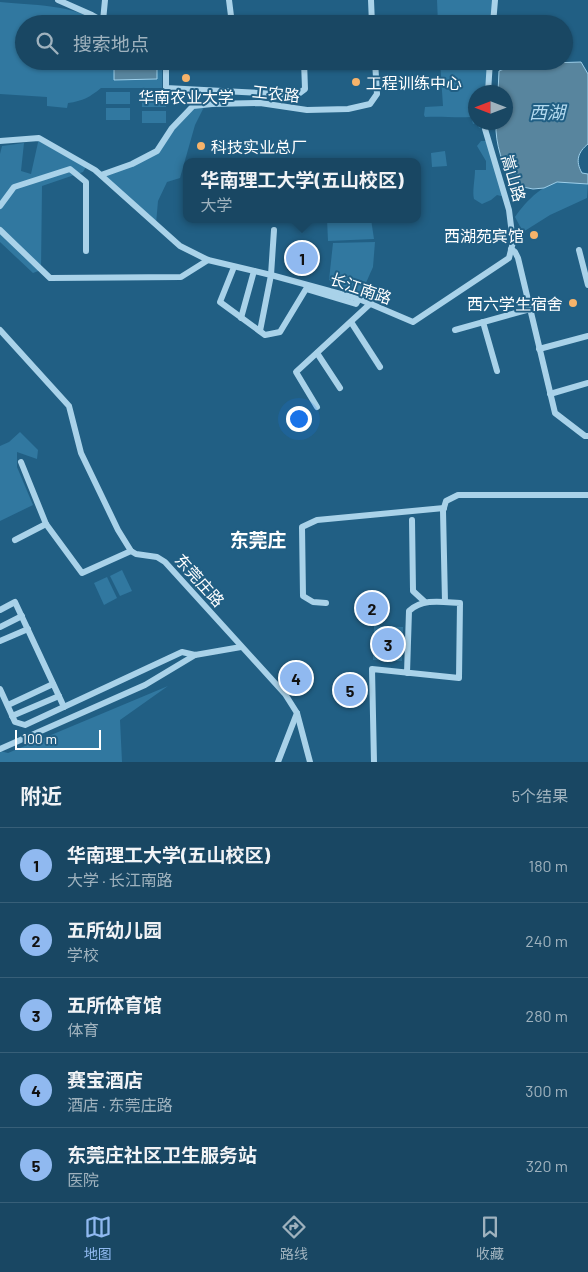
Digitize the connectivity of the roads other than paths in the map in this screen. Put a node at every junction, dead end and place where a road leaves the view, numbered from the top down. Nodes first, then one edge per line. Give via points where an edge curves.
1 (58, 0) edge
2 (105, 0) edge
3 (229, 0) edge
4 (371, 0) edge
5 (495, 0) edge
6 (91, 15) edge
7 (106, 15) edge
8 (231, 15) edge
9 (372, 15) edge
10 (494, 15) edge
11 (166, 70) edge
12 (304, 70) edge
13 (376, 70) edge
14 (489, 70) edge
15 (488, 85) edge
16 (485, 130) edge
17 (0, 141) edge
18 (101, 175) junction
19 (0, 206) edge
20 (0, 230) edge
21 (274, 230) dead end
22 (512, 246) junction
23 (579, 250) dead end
24 (86, 251) dead end
25 (208, 260) junction
26 (234, 267) junction
27 (254, 271) junction
28 (271, 274) junction
29 (588, 286) edge
30 (359, 299) junction
31 (371, 304) junction
32 (530, 309) junction
33 (242, 318) junction
34 (351, 322) junction
35 (483, 322) junction
36 (0, 330) edge
37 (455, 330) dead end
38 (260, 332) junction
39 (588, 336) edge
40 (539, 349) junction
41 (317, 353) junction
42 (380, 367) dead end
43 (497, 371) dead end
44 (588, 384) edge
45 (340, 388) dead end
46 (550, 394) junction
47 (317, 407) dead end
48 (588, 436) edge
49 (21, 462) dead end
50 (588, 495) edge
51 (444, 508) junction
52 (412, 520) dead end
53 (46, 524) junction
54 (15, 540) dead end
55 (131, 551) junction
56 (425, 602) junction
57 (445, 602) junction
58 (326, 603) dead end
59 (0, 610) edge
60 (22, 616) junction
61 (0, 627) edge
62 (28, 628) junction
63 (0, 642) edge
64 (242, 647) junction
65 (194, 655) junction
66 (407, 673) junction
67 (53, 684) junction
68 (0, 689) edge
69 (59, 696) junction
70 (4, 704) edge
71 (64, 707) junction
72 (298, 712) junction
73 (12, 716) junction
74 (0, 749) edge
75 (278, 762) edge
76 (310, 762) edge
77 (374, 762) edge

1 - 6 street
2 - 7 street
3 - 8 street
4 - 9 street
5 - 10 street
11 - 12 street via 166,88 297,95 305,89
13 - 18 street, 工农路 via 377,94 370,104 348,109 307,110 260,103 193,106 172,128 157,151
14 - 15 street
16 - 22 street, 嵩山路 via 509,210
17 - 18 street, 长江南路 via 39,138
18 - 25 street, 长江南路 via 180,246
19 - 24 street via 14,187 70,169 86,182
20 - 25 street via 50,278 181,276
21 - 28 street
22 - 31 street, 长江南路 via 509,258 414,322
22 - 32 street, 嵩山路
23 - 29 street
25 - 26 street, 长江南路
26 - 27 street, 长江南路
26 - 33 street via 220,302
27 - 28 street, 长江南路
27 - 33 street
28 - 30 street, 长江南路
28 - 38 street
30 - 31 street, 长江南路
30 - 38 street via 356,304 306,289 280,332 265,335
31 - 34 street
32 - 35 street
32 - 40 street, 嵩山路
33 - 38 street
34 - 41 street
34 - 42 street
35 - 37 street
35 - 43 street
36 - 55 street via 69,406 80,453
39 - 40 street
40 - 46 street, 嵩山路
41 - 45 street
41 - 47 street via 296,372
44 - 46 street
46 - 48 street, 嵩山路 via 554,413
49 - 53 street
50 - 51 street via 458,496 446,500
51 - 57 street
51 - 58 street via 317,520 302,527 304,596 313,602
52 - 56 street via 413,591
53 - 54 street
53 - 55 street via 82,573
55 - 64 street, 东莞庄路 via 165,562
56 - 57 street
56 - 66 street via 416,604 410,611
57 - 66 street via 460,603 459,678
59 - 60 street via 15,602
60 - 61 street
60 - 62 street
62 - 63 street
62 - 67 street
64 - 65 street
64 - 72 street, 东莞庄路
65 - 71 street via 182,652
65 - 74 street via 145,686
66 - 77 street via 372,669
67 - 69 street
67 - 70 street
68 - 70 street
69 - 71 street
69 - 73 street
70 - 73 street
71 - 73 street via 25,725 15,722
72 - 75 street
72 - 76 street, 东莞庄路

